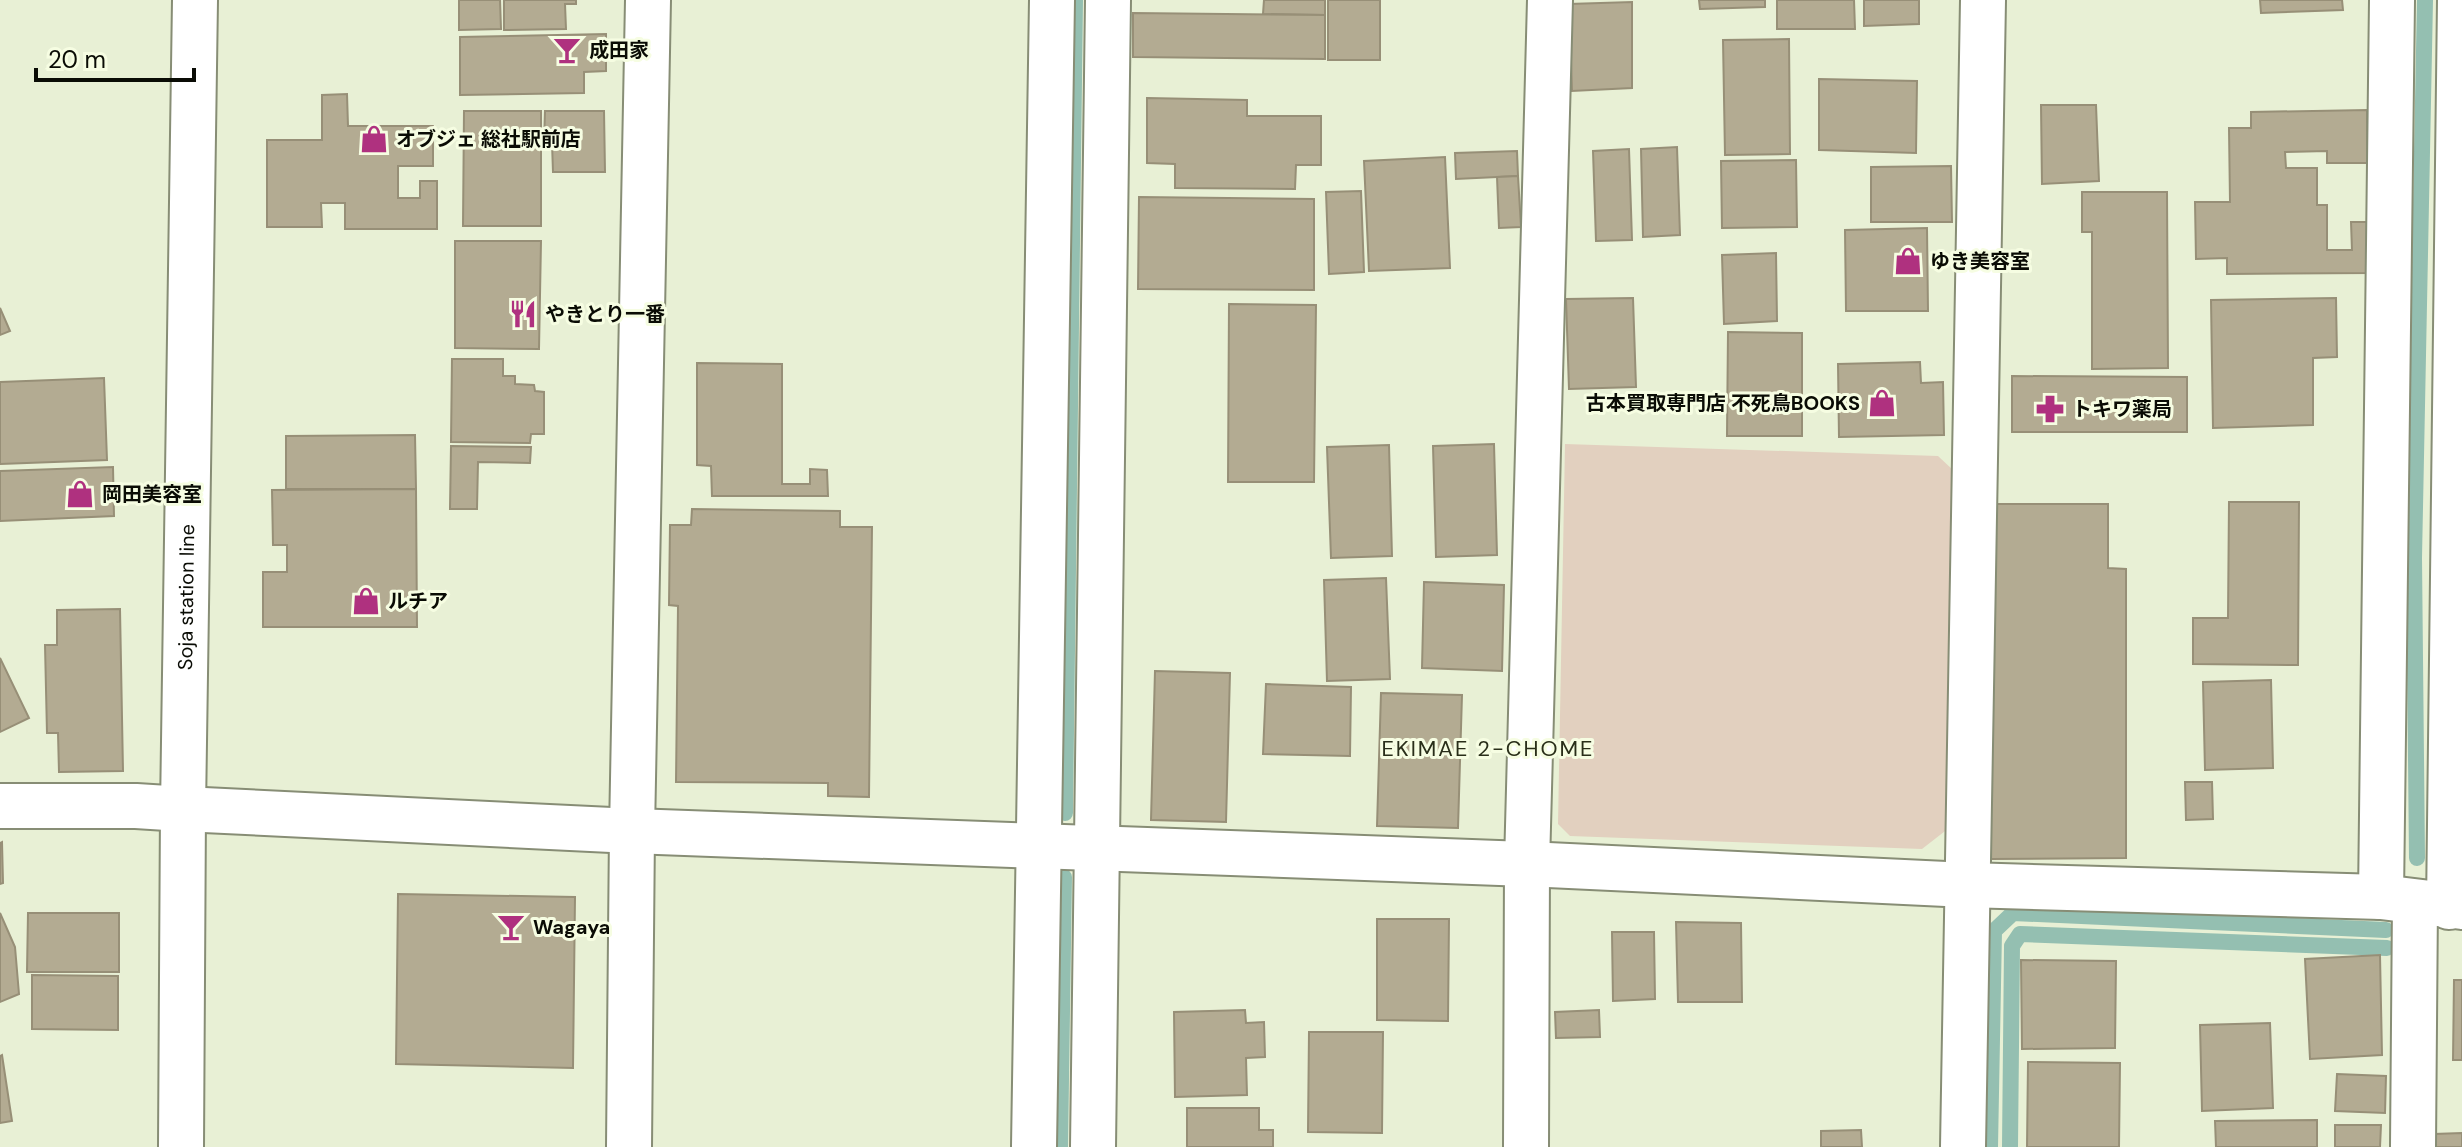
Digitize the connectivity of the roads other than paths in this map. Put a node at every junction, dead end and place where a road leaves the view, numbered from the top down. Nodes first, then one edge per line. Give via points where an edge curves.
1 (195, 0) edge
2 (648, 0) edge
3 (1052, 0) edge
4 (1108, 0) edge
5 (1550, 0) edge
6 (1983, 0) edge
7 (2392, 0) edge
8 (2460, 0) edge
9 (0, 806) edge
10 (183, 809) junction
11 (632, 831) junction
12 (1039, 846) junction
13 (1097, 848) junction
14 (1527, 864) junction
15 (1967, 885) junction
16 (2427, 903) edge
17 (181, 1147) edge
18 (629, 1147) edge
19 (1034, 1147) edge
20 (1093, 1147) edge
21 (1526, 1147) edge
22 (1963, 1147) edge
23 (2413, 1147) edge

1 - 10 street, Soja station line
2 - 11 street
3 - 12 street
4 - 13 street
5 - 14 street
6 - 15 street
7 - 16 street
8 - 16 street
9 - 10 street
10 - 11 street
10 - 17 street, Soja station line
11 - 12 street
11 - 18 street
12 - 13 street
12 - 19 street
13 - 14 street
13 - 20 street
14 - 15 street
14 - 21 street
15 - 16 street
15 - 22 street
16 - 23 street

